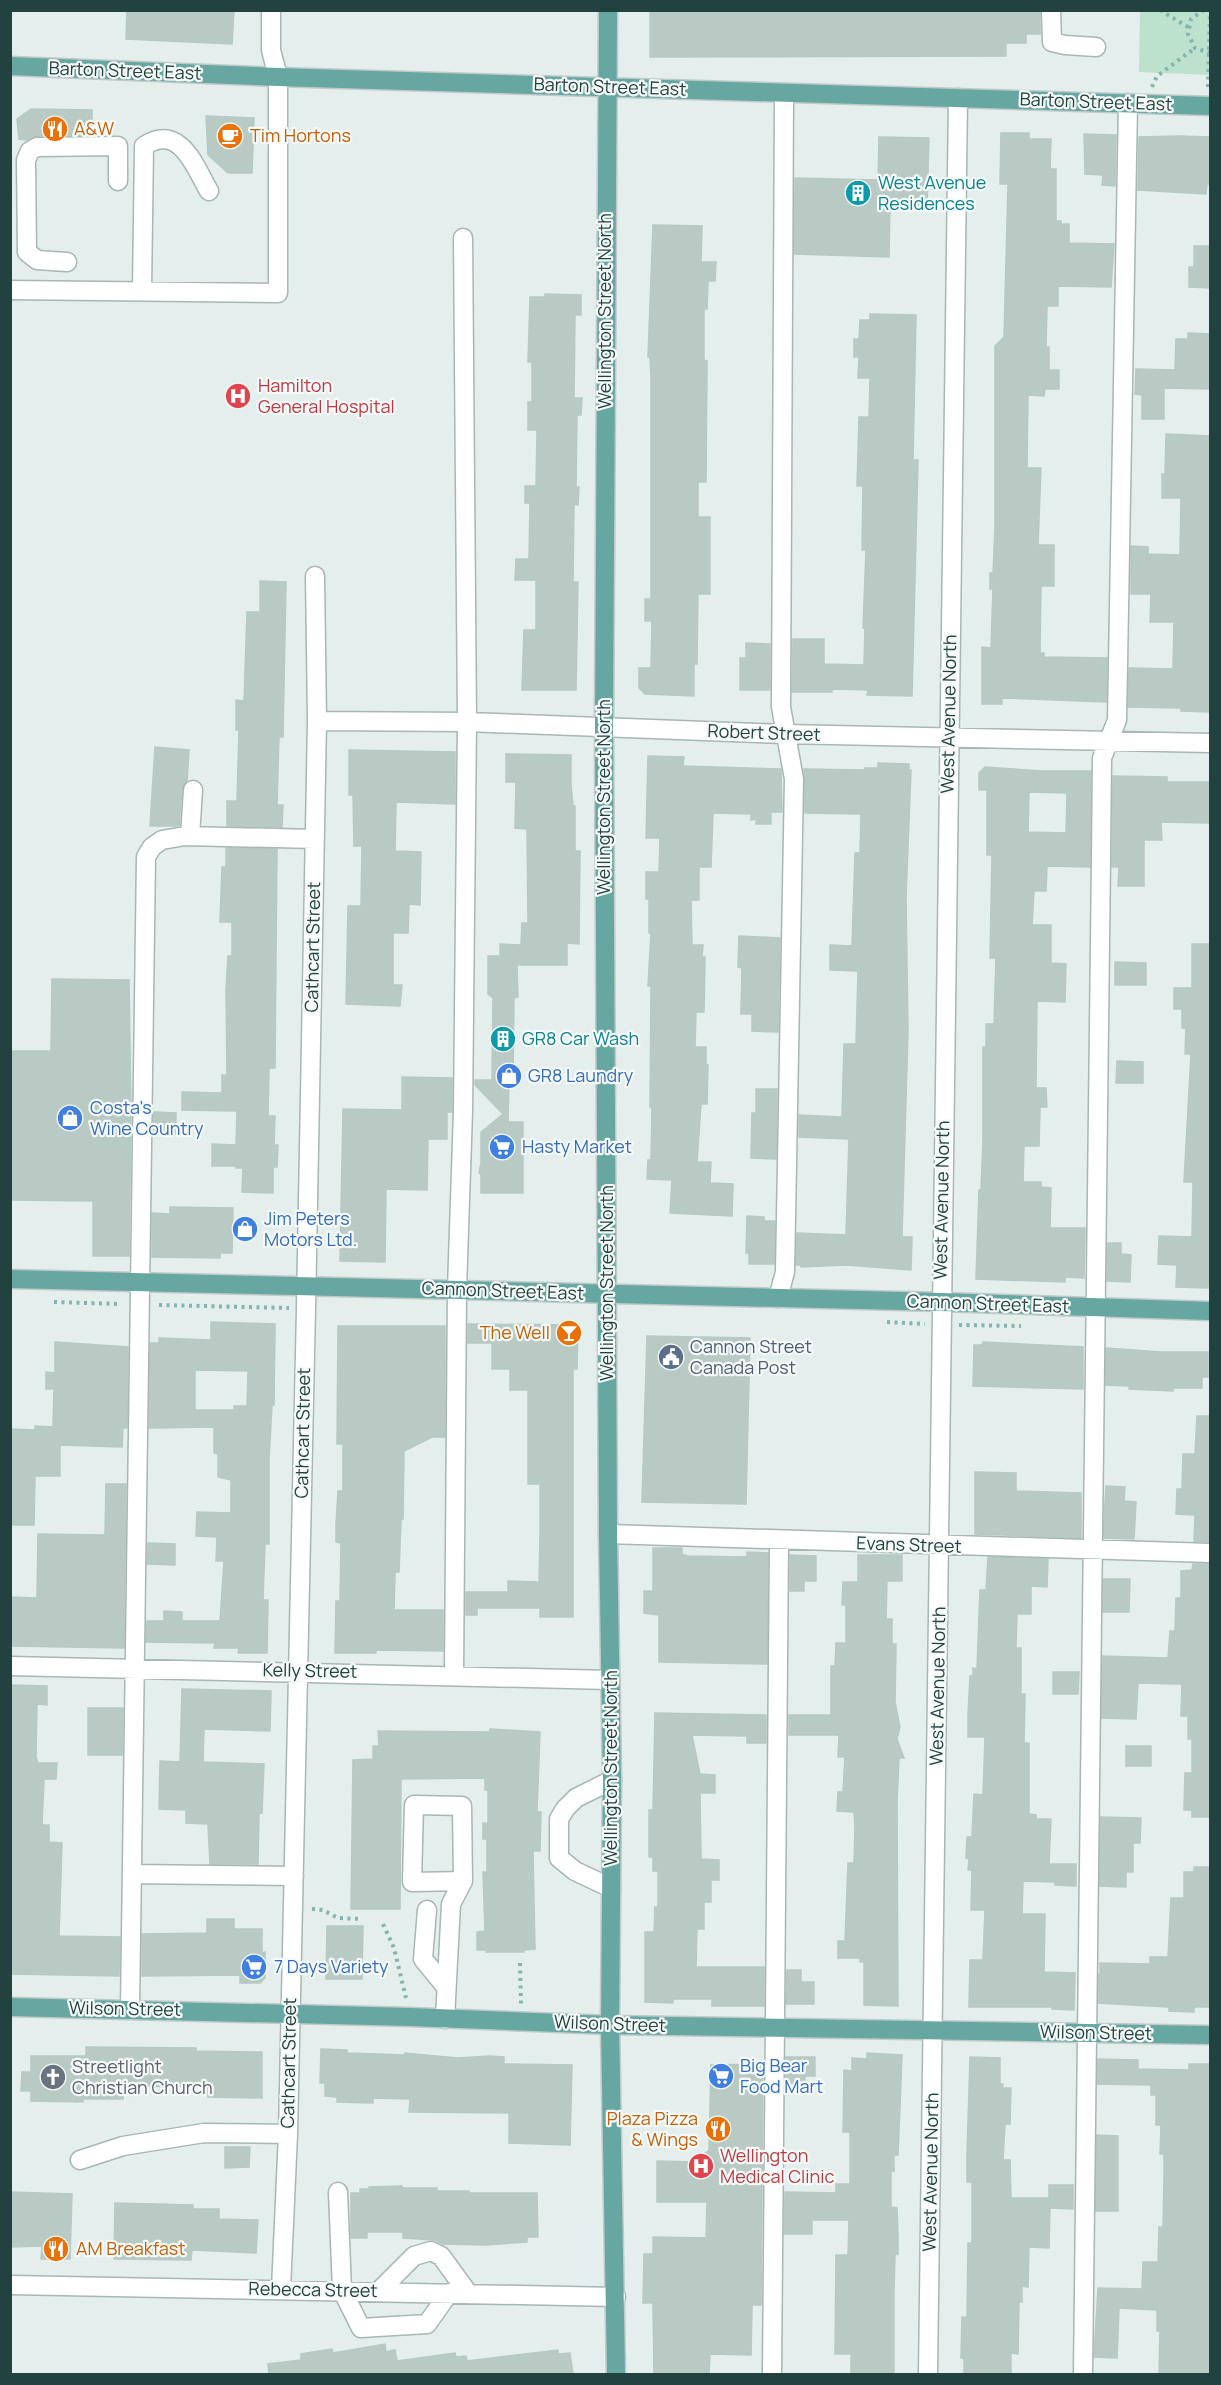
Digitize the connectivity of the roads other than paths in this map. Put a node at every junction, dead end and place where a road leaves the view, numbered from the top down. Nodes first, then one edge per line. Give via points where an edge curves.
1 (271, 10) edge
2 (608, 10) edge
3 (1051, 10) edge
4 (1096, 47) dead end
5 (10, 66) edge
6 (278, 77) junction
7 (606, 87) junction
8 (784, 93) junction
9 (958, 98) junction
10 (1137, 104) junction
11 (1209, 106) edge
12 (118, 181) dead end
13 (209, 191) dead end
14 (463, 238) dead end
15 (67, 262) dead end
16 (10, 290) edge
17 (142, 291) junction
18 (315, 576) dead end
19 (317, 721) junction
20 (467, 722) junction
21 (604, 726) junction
22 (785, 734) junction
23 (949, 739) junction
24 (1107, 740) junction
25 (1210, 743) edge
26 (193, 790) dead end
27 (190, 836) junction
28 (315, 839) junction
29 (10, 1280) edge
30 (140, 1283) junction
31 (306, 1287) junction
32 (457, 1289) junction
33 (608, 1294) junction
34 (778, 1298) junction
35 (941, 1302) junction
36 (1096, 1308) junction
37 (1210, 1311) edge
38 (608, 1534) junction
39 (778, 1541) junction
40 (940, 1546) junction
41 (1092, 1549) junction
42 (1210, 1553) edge
43 (10, 1666) edge
44 (134, 1668) junction
45 (298, 1672) junction
46 (454, 1675) junction
47 (610, 1680) junction
48 (612, 1780) junction
49 (132, 1874) junction
50 (294, 1876) junction
51 (463, 1881) junction
52 (611, 1888) junction
53 (426, 1910) dead end
54 (446, 1987) junction
55 (10, 2007) edge
56 (130, 2009) junction
57 (290, 2014) junction
58 (445, 2019) junction
59 (610, 2025) junction
60 (776, 2028) junction
61 (934, 2032) junction
62 (1084, 2033) junction
63 (1210, 2035) edge
64 (288, 2134) junction
65 (80, 2160) dead end
66 (338, 2192) dead end
67 (10, 2285) edge
68 (281, 2289) junction
69 (342, 2290) junction
70 (379, 2291) junction
71 (449, 2293) junction
72 (468, 2293) junction
73 (616, 2297) junction
74 (616, 2374) edge
75 (772, 2374) edge
76 (928, 2374) edge
77 (1083, 2374) edge

1 - 6 street via 271,50
2 - 7 main road, Wellington Street North
3 - 4 street via 1052,42
5 - 6 main road, Barton Street East
6 - 7 main road, Barton Street East
6 - 17 street via 278,293
7 - 8 main road, Barton Street East
7 - 21 main road, Wellington Street North
8 - 9 main road, Barton Street East
8 - 22 street via 780,706
9 - 10 main road, Barton Street East
9 - 23 street, West Avenue North
10 - 11 main road, Barton Street East
10 - 24 street via 1117,720
12 - 15 street via 118,146 37,147 30,151 26,160 27,252 37,260
13 - 17 street via 183,146 155,139 144,146
14 - 20 street
16 - 17 street
18 - 19 street, Cathcart Street
19 - 20 street, Robert Street
19 - 28 street, Cathcart Street
20 - 21 street, Robert Street
20 - 32 street
21 - 22 street, Robert Street
21 - 33 main road, Wellington Street North
22 - 23 street, Robert Street
22 - 34 street via 794,779 785,1272
23 - 24 street, Robert Street
23 - 35 street, West Avenue North
24 - 25 street, Robert Street
24 - 36 street via 1102,759
26 - 27 street
27 - 28 street
27 - 30 street via 162,840 146,857
28 - 31 street, Cathcart Street
29 - 30 main road, Cannon Street East
30 - 31 main road, Cannon Street East
30 - 44 street
31 - 32 main road, Cannon Street East
31 - 45 street, Cathcart Street
32 - 33 main road, Cannon Street East
32 - 46 street
33 - 34 main road, Cannon Street East
33 - 38 main road, Wellington Street North
34 - 35 main road, Cannon Street East
35 - 36 main road, Cannon Street East
35 - 40 street, West Avenue North
36 - 37 main road, Cannon Street East
36 - 41 street
38 - 39 street, Evans Street
38 - 47 main road, Wellington Street North
39 - 40 street, Evans Street
39 - 60 street
40 - 41 street, Evans Street
40 - 61 street, West Avenue North
41 - 42 street, Evans Street
41 - 62 street
43 - 44 street, Kelly Street
44 - 45 street, Kelly Street
44 - 49 street
45 - 46 street, Kelly Street
45 - 50 street, Cathcart Street
46 - 47 street, Kelly Street
47 - 48 main road, Wellington Street North
48 - 52 main road, Wellington Street North
48 - 52 street via 576,1798 559,1819 559,1858 574,1871
49 - 50 street
49 - 56 street
50 - 57 street, Cathcart Street
51 - 51 street via 412,1882 414,1805 462,1806
51 - 54 street via 451,1904
52 - 59 main road, Wellington Street North
53 - 54 street via 423,1959
54 - 58 street
55 - 56 main road, Wilson Street
56 - 57 main road, Wilson Street
57 - 58 main road, Wilson Street
57 - 64 street, Cathcart Street
58 - 59 main road, Wilson Street
59 - 60 main road, Wilson Street
59 - 73 main road, Wellington Street North
60 - 61 main road, Wilson Street
60 - 75 street
61 - 62 main road, Wilson Street
61 - 76 street, West Avenue North
62 - 63 main road, Wilson Street
62 - 77 street
64 - 65 street via 204,2133 123,2146
64 - 68 street, Cathcart Street
66 - 69 street
67 - 68 street, Rebecca Street
68 - 69 street, Rebecca Street
69 - 70 street, Rebecca Street
69 - 71 street via 361,2328 427,2324
70 - 71 street, Rebecca Street
70 - 72 street via 414,2256 431,2251 441,2256
71 - 72 street, Rebecca Street
72 - 73 street, Rebecca Street
73 - 74 main road, Wellington Street North

